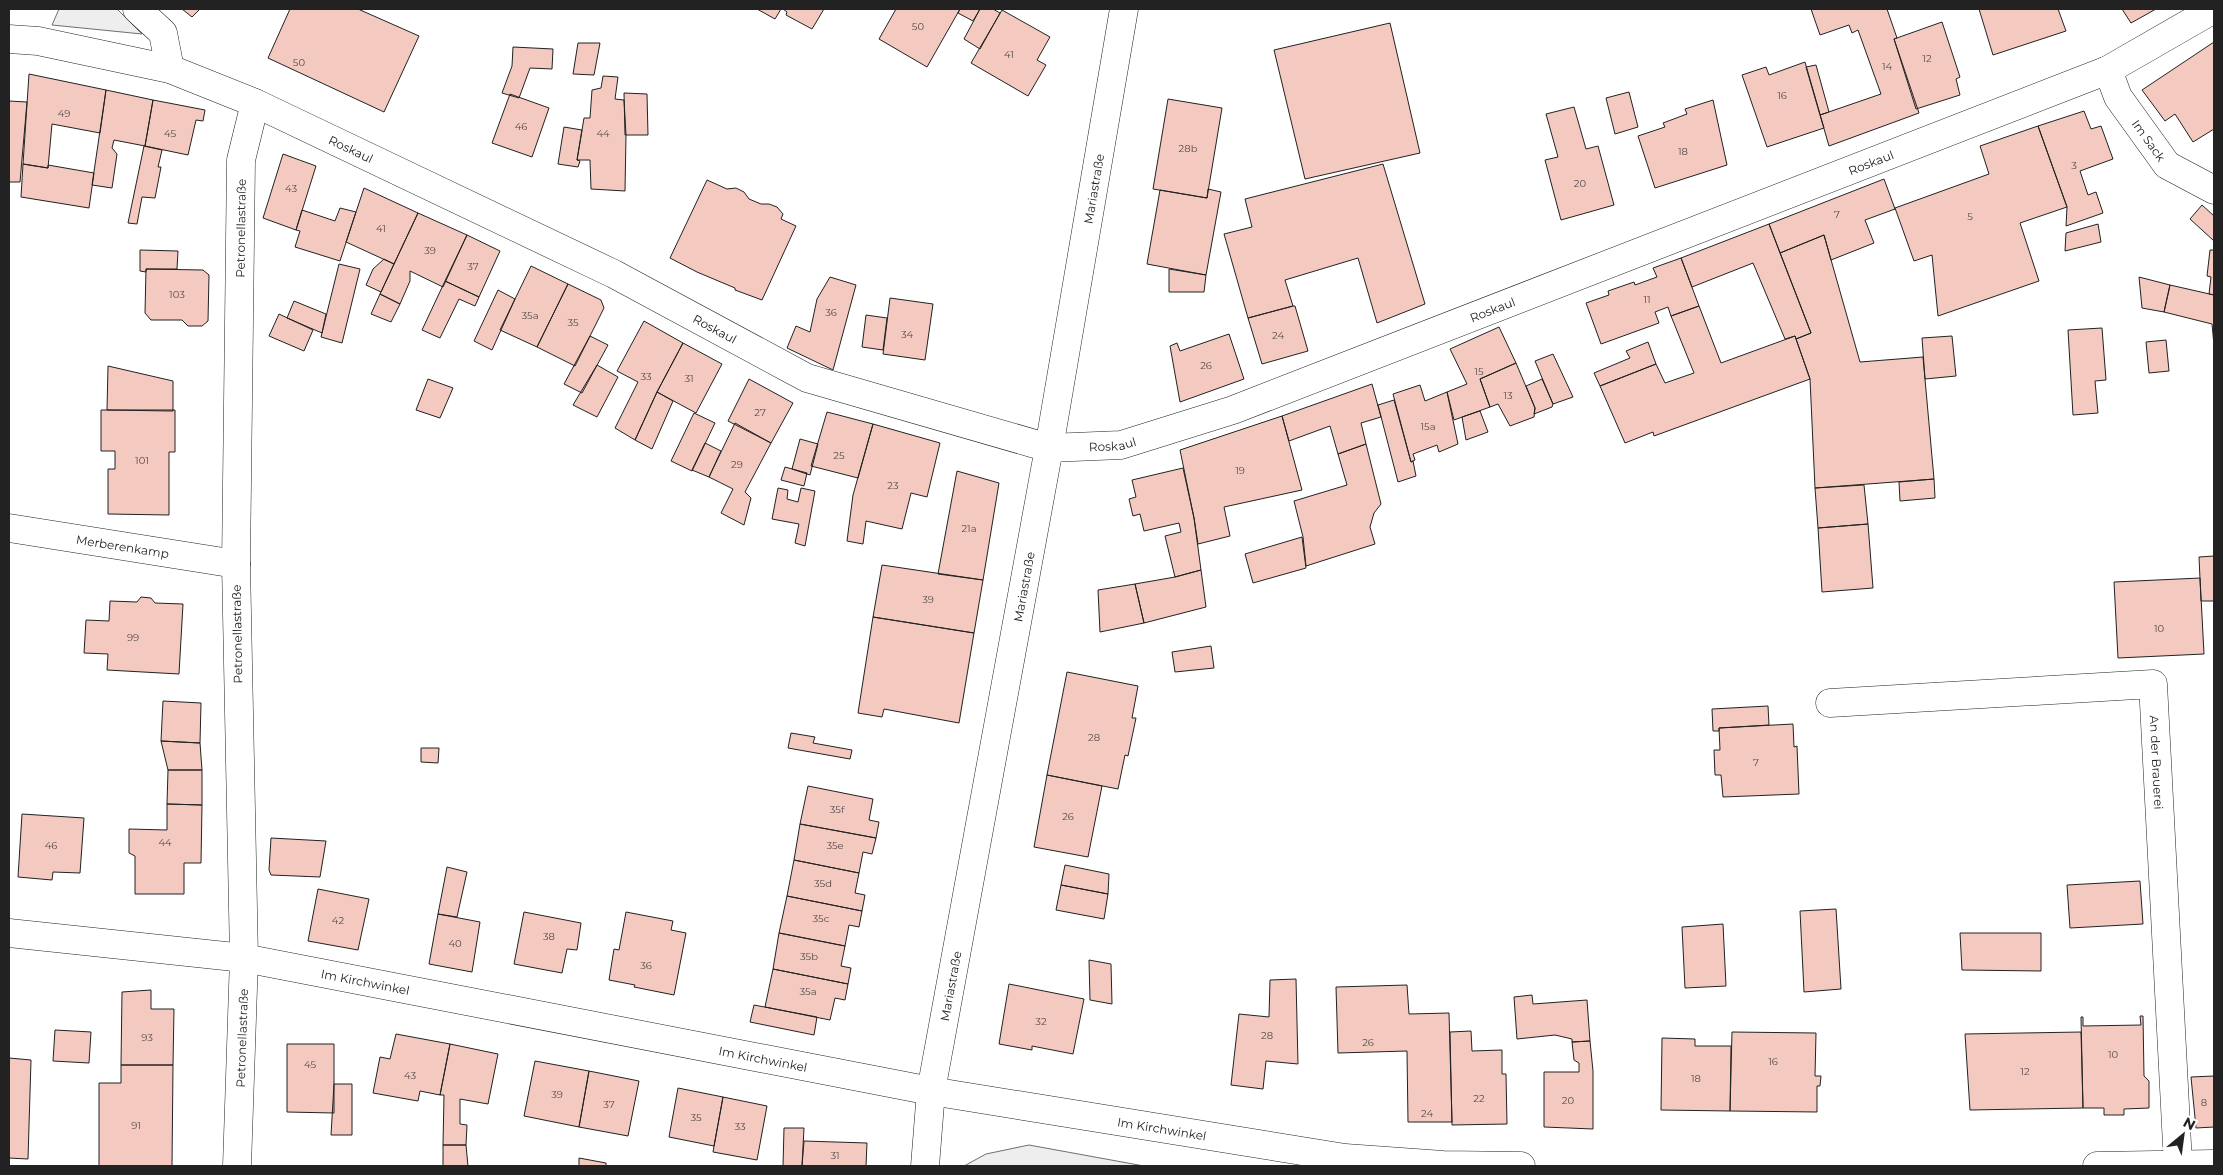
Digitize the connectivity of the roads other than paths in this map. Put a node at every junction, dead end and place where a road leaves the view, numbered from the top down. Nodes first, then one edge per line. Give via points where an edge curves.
1 (137, 9) edge
2 (1124, 9) edge
3 (2214, 9) edge
4 (9, 39) edge
5 (170, 69) junction
6 (2108, 70) junction
7 (255, 103) junction
8 (2214, 190) edge
9 (1049, 448) junction
10 (9, 528) edge
11 (236, 564) junction
12 (1830, 703) dead end
13 (9, 934) edge
14 (244, 958) junction
15 (931, 1091) junction
16 (2178, 1164) junction
17 (2214, 1164) edge
18 (237, 1166) edge
19 (925, 1166) edge
20 (1520, 1166) edge
21 (2097, 1166) edge

1 - 5 street via 163,33
2 - 9 street, Mariastraße
3 - 6 street, Roskaul
4 - 5 street, Roskaul via 38,41
5 - 7 street, Roskaul
6 - 8 street, Im Sack via 2118,97 2167,165
6 - 9 street, Roskaul via 1234,410 1121,445
7 - 9 street, Roskaul via 614,274 807,378
7 - 11 street, Petronellastraße via 241,160
9 - 15 street, Mariastraße
10 - 11 street, Merberenkamp
11 - 14 street, Petronellastraße
12 - 16 street, An der Brauerei via 2153,684
13 - 14 street, Im Kirchwinkel
14 - 15 street, Im Kirchwinkel
14 - 18 street, Petronellastraße
15 - 19 street, Mariastraße
15 - 20 street, Im Kirchwinkel via 1345,1158 1443,1165
16 - 17 street
16 - 21 street

